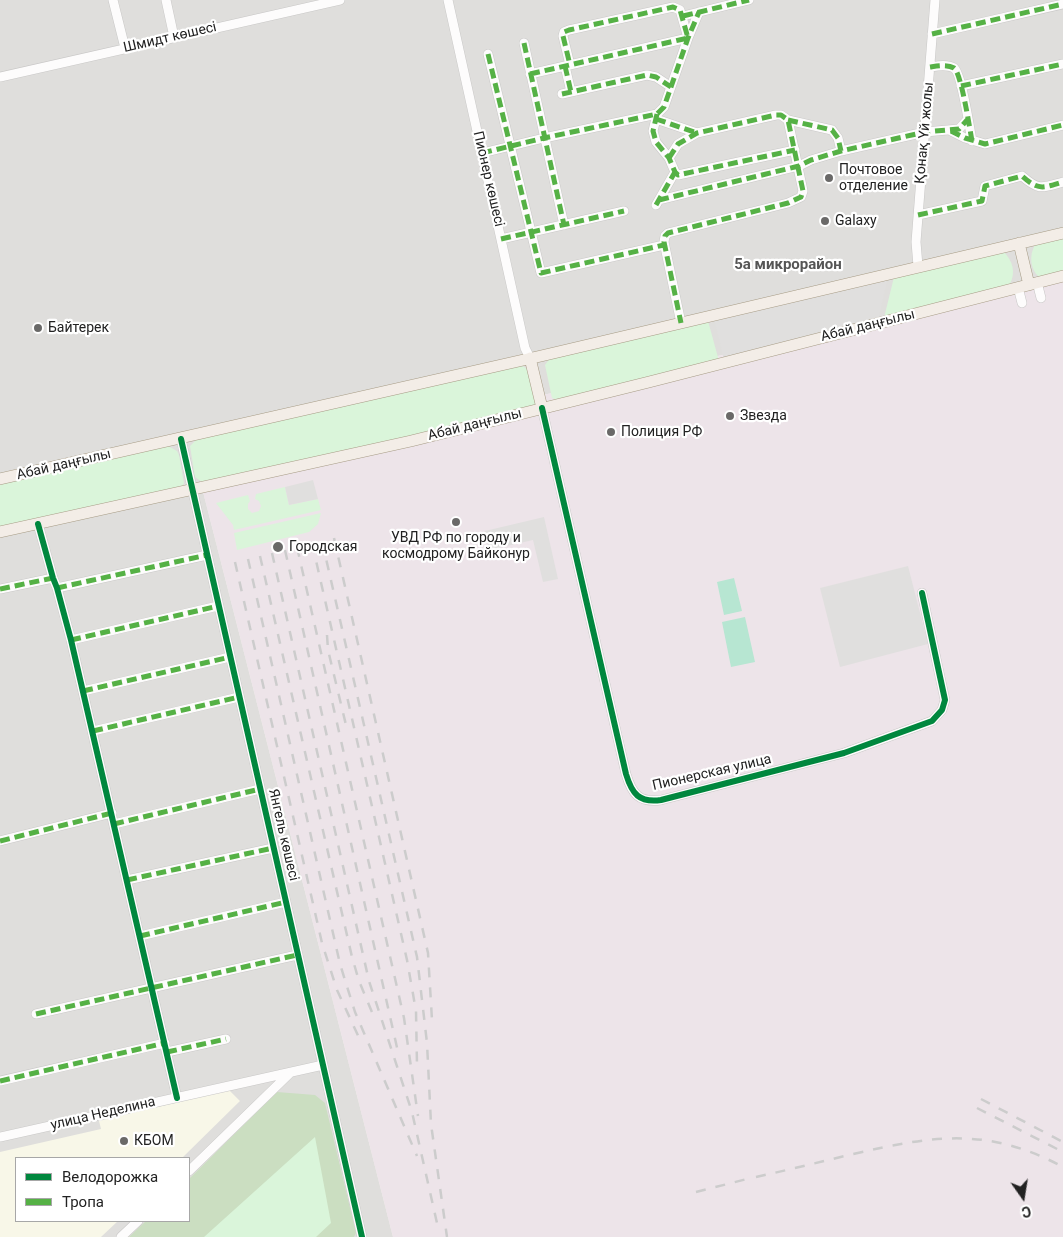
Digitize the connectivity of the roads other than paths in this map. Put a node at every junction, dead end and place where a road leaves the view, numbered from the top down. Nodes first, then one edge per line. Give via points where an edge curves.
1 (112, 0) edge
2 (166, 0) edge
3 (340, 0) edge
4 (448, 0) edge
5 (749, 0) edge
6 (935, 0) edge
7 (301, 4) edge
8 (1063, 4) edge
9 (699, 12) junction
10 (682, 16) junction
11 (932, 34) junction
12 (174, 37) junction
13 (688, 38) junction
14 (524, 43) dead end
15 (125, 48) junction
16 (488, 54) dead end
17 (1063, 64) edge
18 (567, 65) junction
19 (930, 67) junction
20 (530, 74) junction
21 (0, 77) edge
22 (962, 86) junction
23 (671, 87) junction
24 (657, 116) junction
25 (968, 119) junction
26 (788, 120) junction
27 (1063, 125) edge
28 (951, 131) junction
29 (925, 132) junction
30 (697, 133) junction
31 (544, 138) junction
32 (972, 141) junction
33 (510, 145) junction
34 (795, 150) junction
35 (841, 151) junction
36 (482, 153) junction
37 (669, 158) junction
38 (798, 166) junction
39 (675, 172) junction
40 (1063, 182) edge
41 (624, 211) dead end
42 (918, 215) junction
43 (564, 225) junction
44 (532, 232) junction
45 (1063, 233) edge
46 (501, 239) junction
47 (1020, 243) junction
48 (664, 245) junction
49 (918, 266) junction
50 (1063, 276) edge
51 (1028, 285) junction
52 (1041, 298) dead end
53 (1022, 303) dead end
54 (681, 323) junction
55 (530, 358) junction
56 (542, 408) junction
57 (181, 439) junction
58 (0, 479) edge
59 (192, 490) junction
60 (38, 524) junction
61 (0, 532) edge
62 (207, 555) junction
63 (53, 578) junction
64 (57, 588) junction
65 (0, 589) edge
66 (922, 593) dead end
67 (218, 606) junction
68 (71, 640) junction
69 (230, 657) junction
70 (83, 691) junction
71 (239, 697) junction
72 (93, 731) junction
73 (260, 789) junction
74 (112, 813) junction
75 (114, 824) junction
76 (0, 841) edge
77 (273, 848) junction
78 (127, 880) junction
79 (286, 902) junction
80 (140, 936) junction
81 (298, 954) junction
82 (152, 987) junction
83 (36, 1014) dead end
84 (226, 1039) dead end
85 (166, 1048) junction
86 (323, 1065) junction
87 (290, 1072) junction
88 (0, 1081) edge
89 (177, 1098) junction
90 (0, 1137) edge
91 (190, 1171) edge
92 (137, 1222) edge
93 (122, 1237) edge
94 (362, 1237) edge

1 - 15 street
2 - 12 street
3 - 7 street, Шмидт көшесі
4 - 36 street, Пионер көшесі
5 - 9 street
6 - 11 street, Қонақ Үй жолы
7 - 12 street, Шмидт көшесі
8 - 11 street
9 - 10 street
9 - 13 street
10 - 13 street
10 - 18 street via 680,10 673,7 564,32
11 - 19 street, Қонақ Үй жолы
12 - 15 street, Шмидт көшесі
13 - 18 street
13 - 23 street
14 - 20 street
15 - 21 street, Шмидт көшесі
16 - 33 street
17 - 22 street
18 - 20 street
18 - 23 street via 566,93 647,75
19 - 22 street via 953,67
19 - 29 street, Қонақ Үй жолы
20 - 31 street
22 - 25 street
23 - 24 street
24 - 30 street
24 - 31 street
24 - 37 street via 653,131 656,142
25 - 28 street via 959,129
25 - 32 street
26 - 30 street via 776,114
26 - 34 street
26 - 35 street via 832,130
27 - 32 street via 985,144
28 - 29 street
28 - 32 street
29 - 35 street
29 - 42 street, Қонақ Үй жолы
30 - 37 street via 678,144
31 - 33 street
31 - 43 street
33 - 36 street
33 - 44 street
34 - 38 street
34 - 39 street via 681,175
35 - 38 street
36 - 46 street, Пионер көшесі
37 - 39 street
38 - 39 street via 658,202
38 - 48 street via 803,191 801,197 668,233
40 - 42 street via 1035,186 1022,176 984,186 982,201
41 - 43 street
42 - 49 street, Қонақ Үй жолы
43 - 44 street
44 - 46 street
44 - 48 street via 541,273
45 - 47 main road, Абай даңғылы
46 - 55 street, Пионер көшесі
47 - 49 main road, Абай даңғылы
47 - 51 main road
48 - 54 street
49 - 54 main road, Абай даңғылы
50 - 51 main road, Абай даңғылы
51 - 52 street
51 - 53 street
51 - 56 main road, Абай даңғылы
54 - 55 main road, Абай даңғылы
55 - 56 main road, Пионерская улица
55 - 57 main road, Абай даңғылы
56 - 59 main road, Абай даңғылы
56 - 66 street, Пионерская улица via 626,774 629,784 645,800 661,800 844,753 932,721 942,710 945,700
57 - 58 main road, Абай даңғылы
57 - 59 street, Янгель көшесі
59 - 60 main road, Абай даңғылы
59 - 62 street, Янгель көшесі
60 - 61 main road, Абай даңғылы
60 - 63 street
62 - 64 street
62 - 67 street, Янгель көшесі
63 - 64 street
63 - 65 street
64 - 68 street
67 - 68 street
67 - 69 street, Янгель көшесі
68 - 70 street
69 - 70 street
69 - 71 street, Янгель көшесі
70 - 72 street
71 - 72 street
71 - 73 street, Янгель көшесі
72 - 74 street
73 - 75 street
73 - 77 street, Янгель көшесі
74 - 75 street
74 - 76 street
75 - 78 street
77 - 78 street
77 - 79 street, Янгель көшесі
78 - 80 street
79 - 80 street
79 - 81 street, Янгель көшесі
80 - 82 street
81 - 82 street
81 - 86 street, Янгель көшесі
82 - 83 street
82 - 85 street
84 - 85 street
85 - 88 street
85 - 89 street
86 - 87 street, улица Неделина
86 - 94 street, Янгель көшесі
87 - 89 street, улица Неделина
87 - 91 street
89 - 90 street, улица Неделина
92 - 93 street

